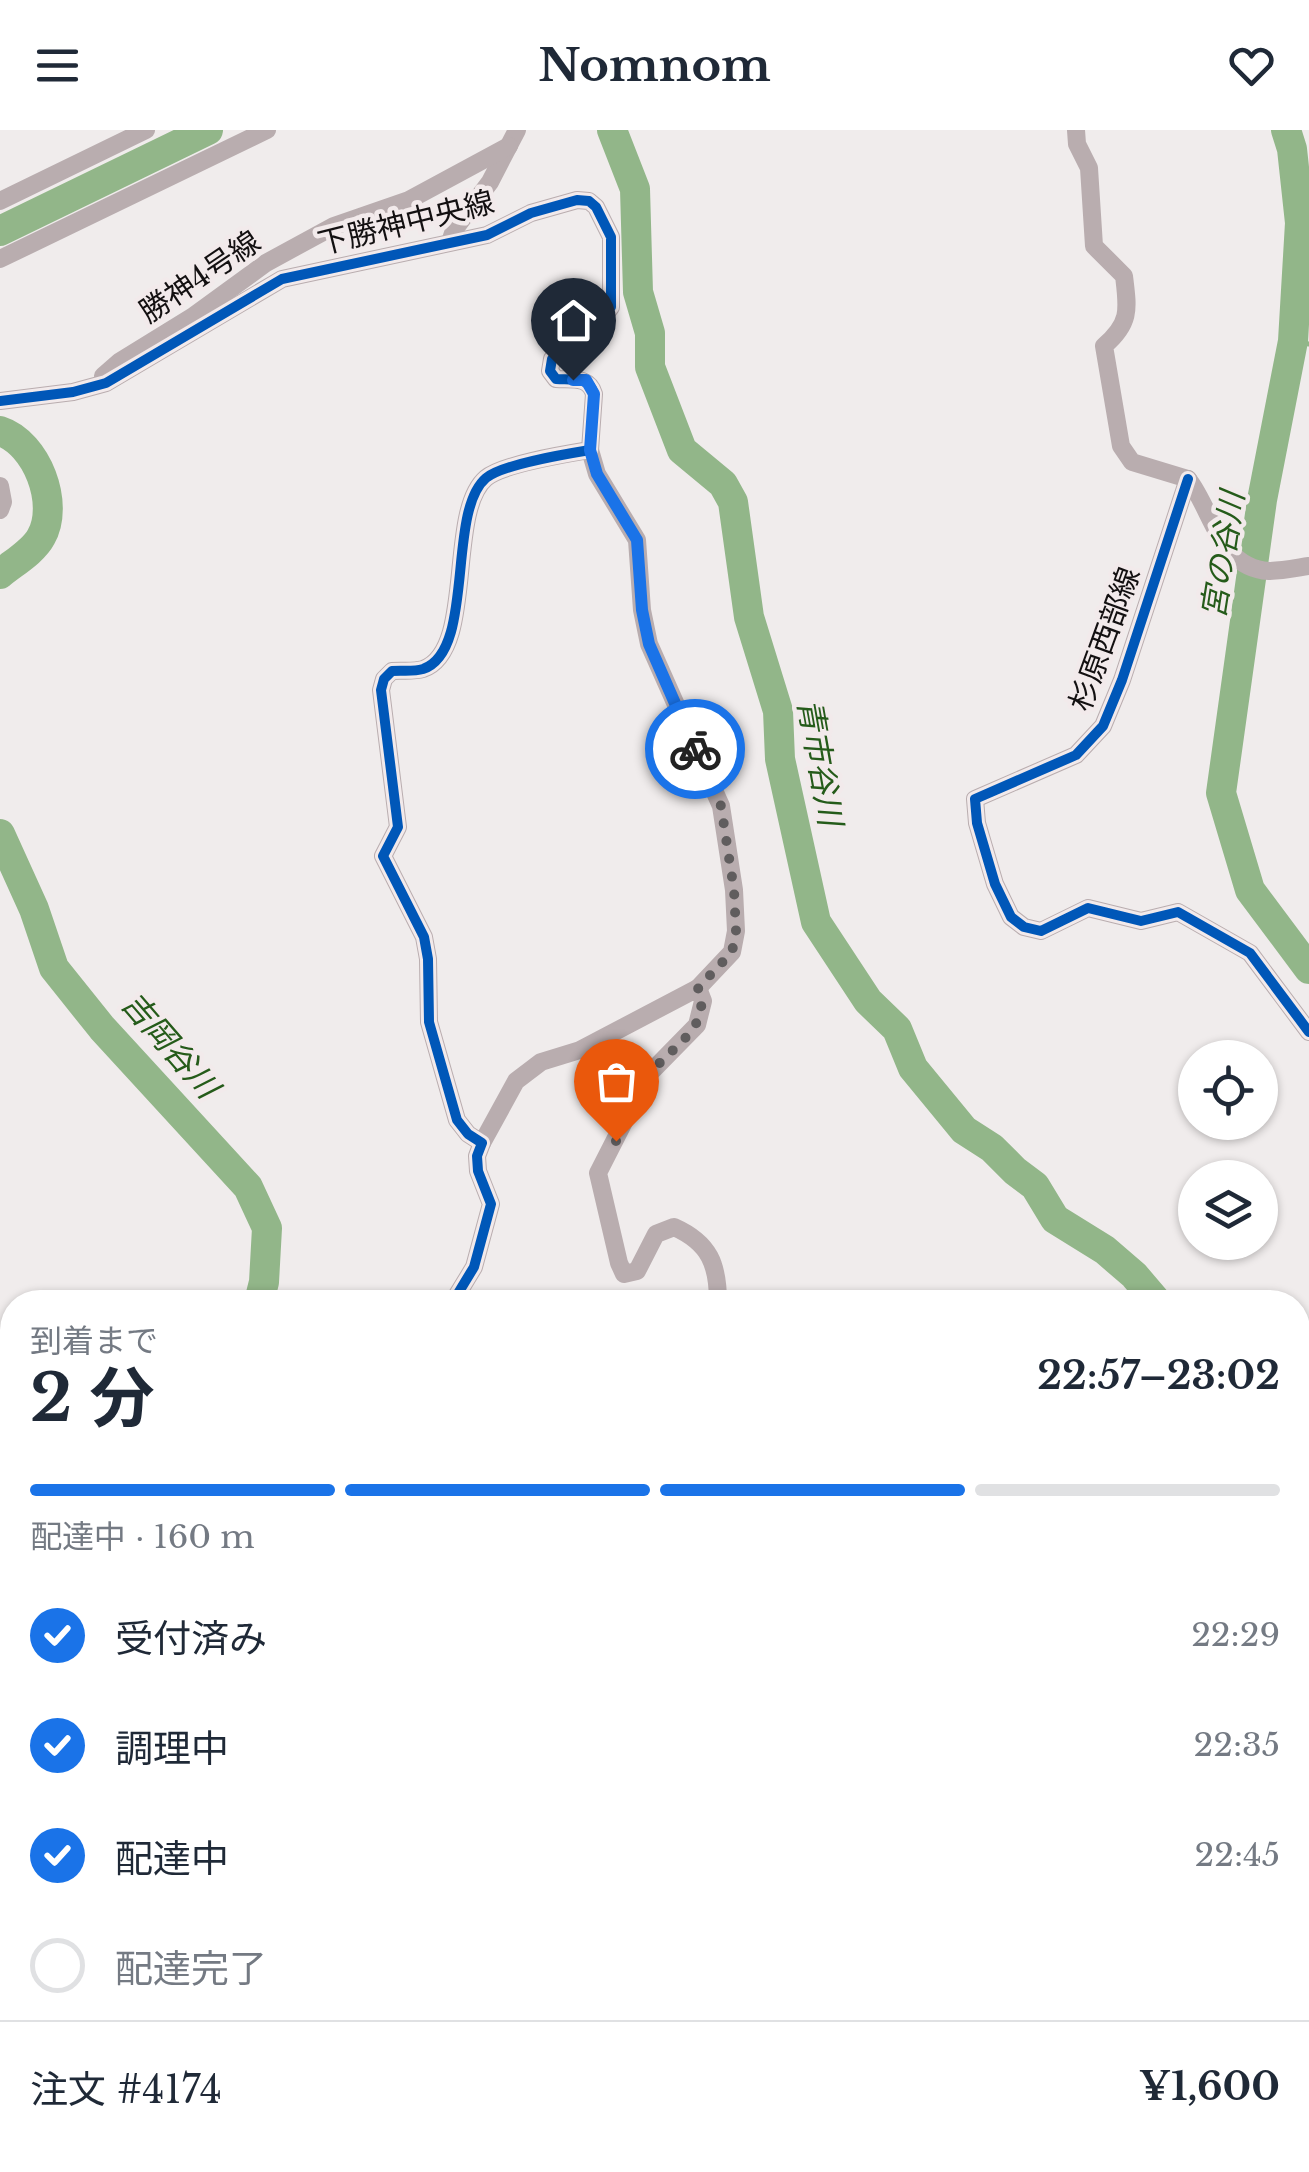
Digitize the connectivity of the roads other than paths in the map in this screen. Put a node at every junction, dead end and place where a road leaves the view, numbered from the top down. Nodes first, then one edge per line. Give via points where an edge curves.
1 (146, 130) edge
2 (266, 130) edge
3 (1076, 130) edge
4 (513, 138) edge
5 (0, 201) edge
6 (450, 242) junction
7 (0, 259) edge
8 (90, 386) junction
9 (0, 402) edge
10 (590, 450) junction
11 (1188, 479) junction
12 (0, 486) edge
13 (0, 510) edge
14 (1309, 566) edge
15 (698, 988) junction
16 (1309, 1032) edge
17 (482, 1143) junction
18 (460, 1290) edge
19 (718, 1290) edge

1 - 5 street
2 - 7 street
3 - 11 street via 1089,168 1094,246 1124,276 1126,318 1104,346 1121,446 1132,462
4 - 6 street
4 - 8 street, 勝神4号線 via 409,200 334,226 266,263
6 - 8 street, 下勝神中央線 via 282,278 143,363
6 - 10 street, 下勝神中央線 via 577,200 596,207 612,236 611,307 592,332 559,351 550,371 556,379 591,385
8 - 9 street, 下勝神中央線
10 - 15 street via 637,540 649,644 721,806 736,931 732,952
10 - 17 street via 500,472 480,485 468,516 446,645 425,668 392,671 380,690 398,827 383,856 424,938 429,1022 458,1120
11 - 14 street via 1239,563 1268,571
11 - 16 street, 杉原西部線 via 1103,726 1076,755 982,794 974,806 996,884 1024,927 1041,930 1088,908 1142,922 1178,912 1250,953
12 - 13 street
15 - 17 street via 580,1050 541,1062 516,1081
15 - 19 street via 698,1025 648,1075 598,1173 624,1274 638,1272 656,1234 674,1227 701,1242 718,1274
17 - 18 street via 478,1172 491,1204 474,1267

